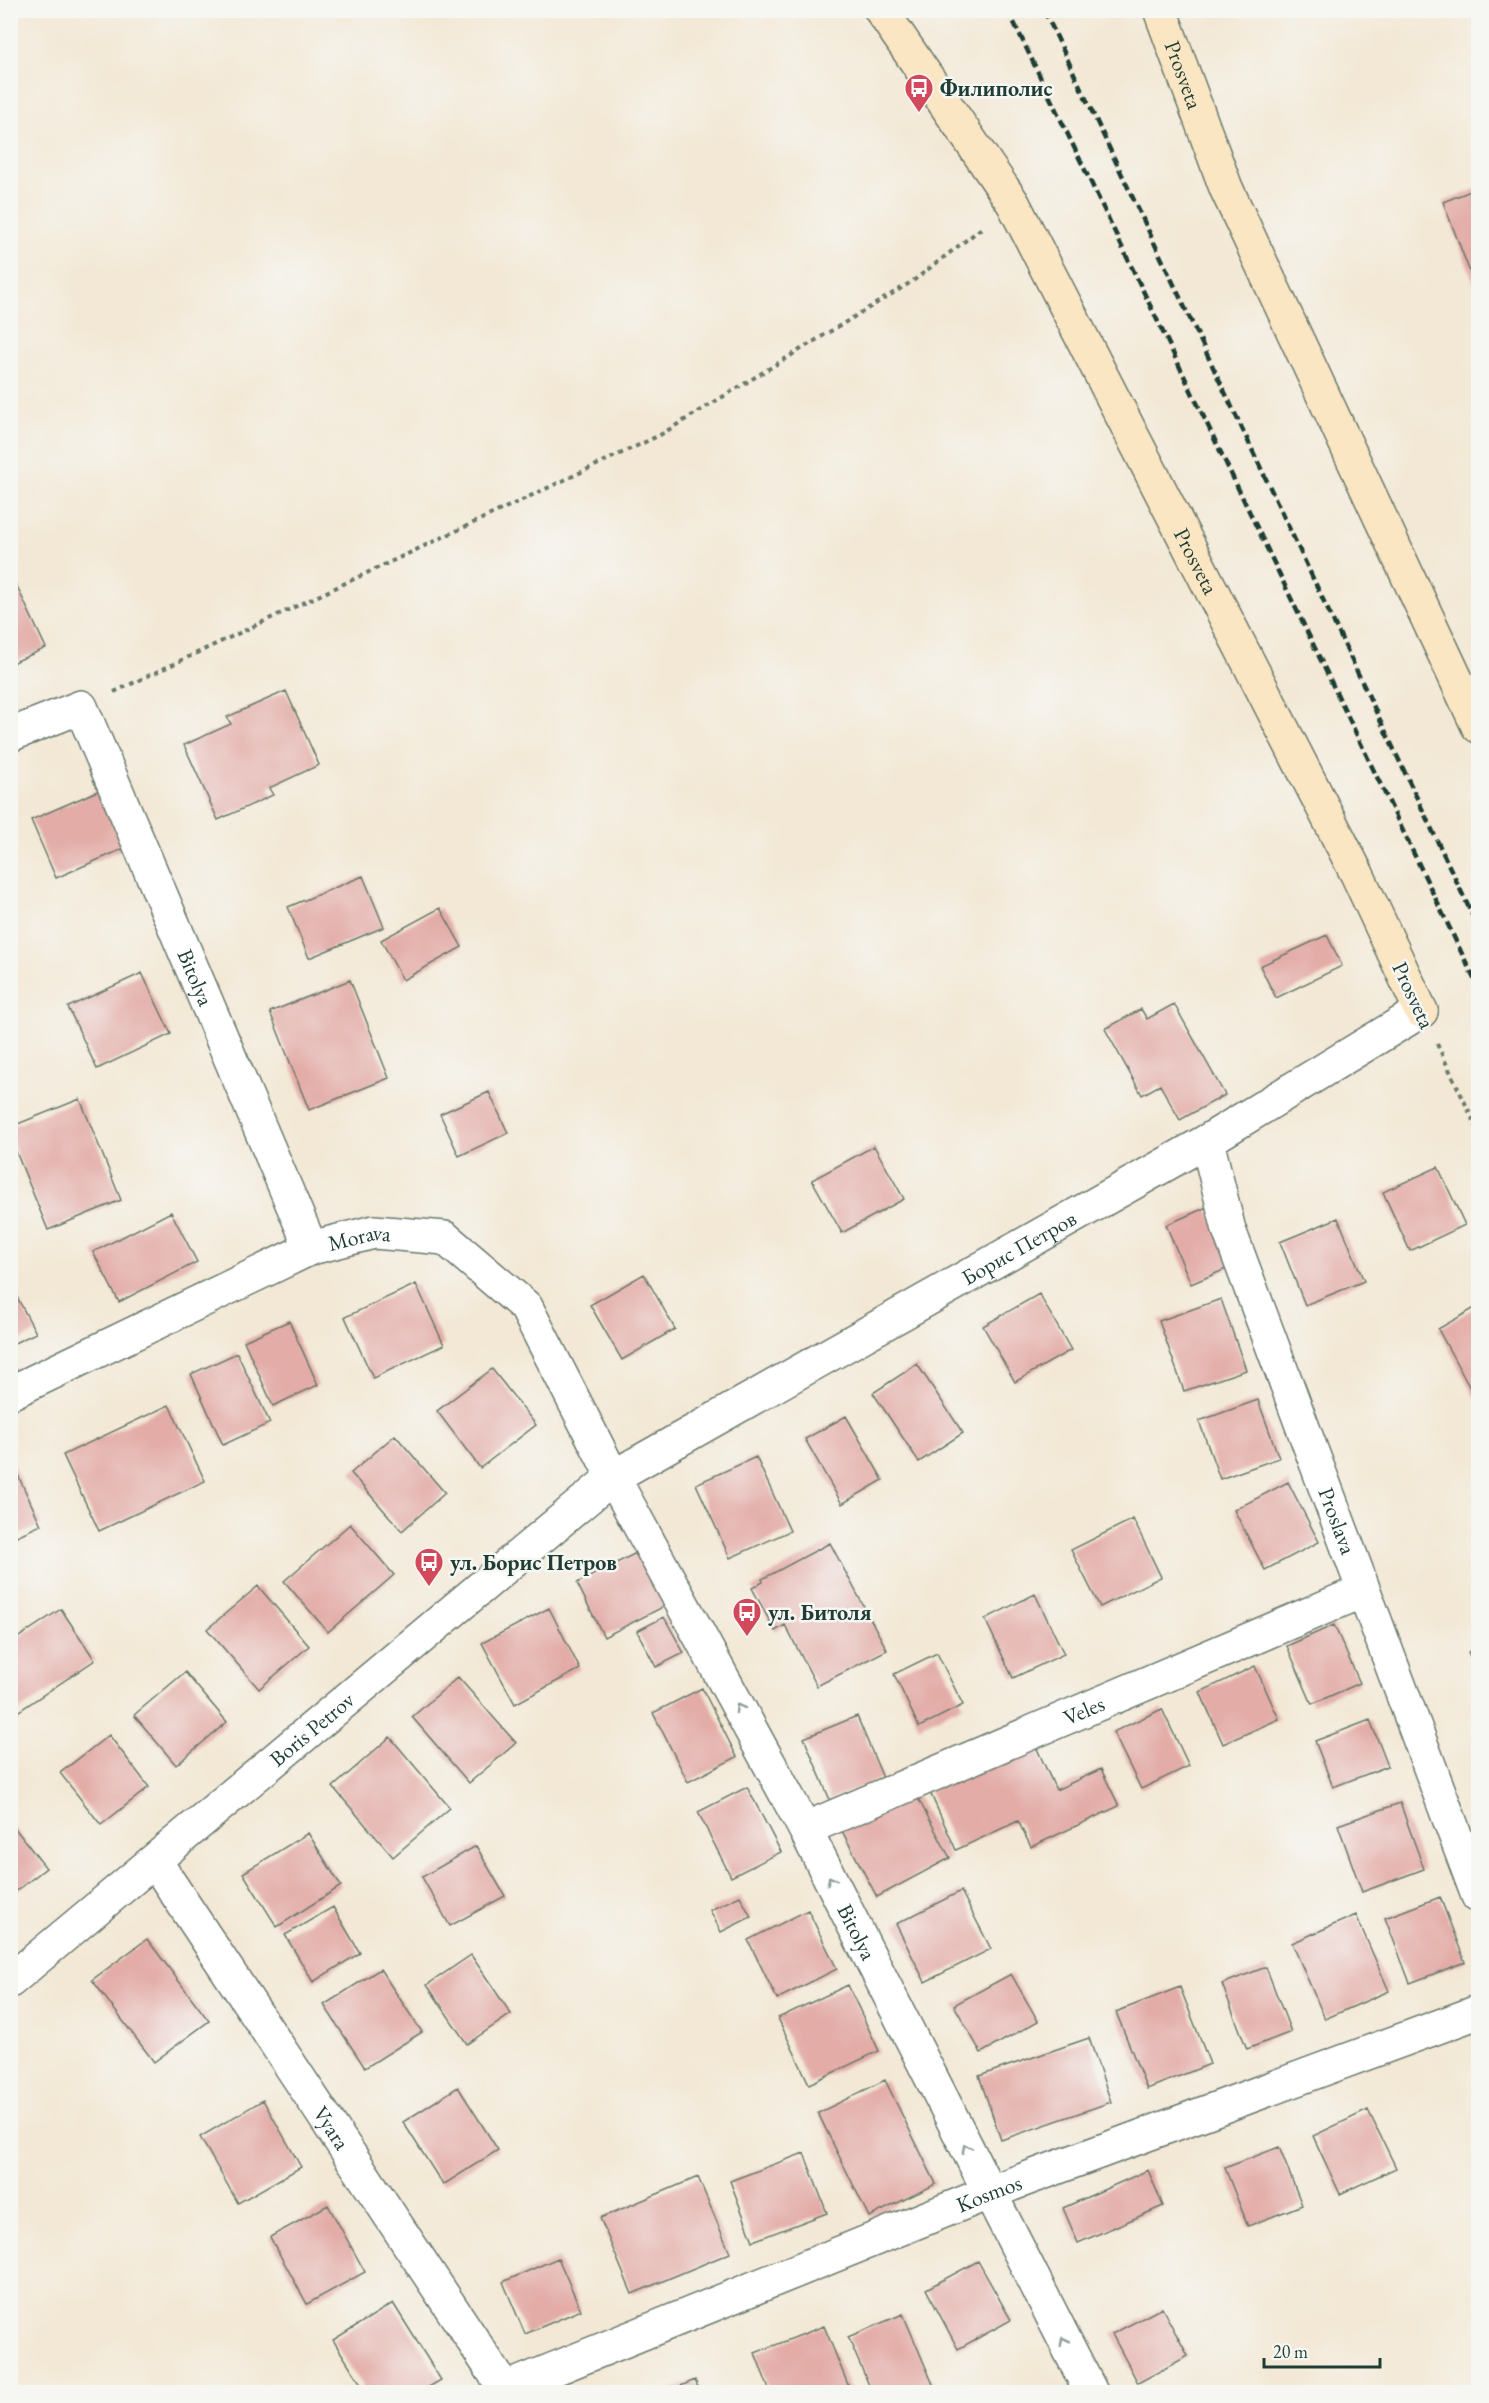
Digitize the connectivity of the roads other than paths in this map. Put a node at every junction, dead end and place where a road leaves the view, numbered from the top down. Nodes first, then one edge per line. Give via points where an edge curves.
1 (881, 10) edge
2 (1160, 10) edge
3 (1479, 726) edge
4 (10, 735) edge
5 (1420, 1011) joint
6 (1207, 1141) junction
7 (311, 1248) junction
8 (10, 1393) edge
9 (613, 1477) junction
10 (1363, 1591) junction
11 (805, 1829) junction
12 (156, 1861) junction
13 (1479, 1896) edge
14 (10, 1981) edge
15 (1479, 2012) edge
16 (988, 2193) junction
17 (506, 2391) edge
18 (1091, 2392) edge

1 - 5 street, Prosveta via 1013,203 1357,874
2 - 3 street, Prosveta via 1226,188
4 - 7 street, Bitolya via 81,707
5 - 6 street, Борис Петров
6 - 9 street, Борис Петров
6 - 10 street, Proslava via 1229,1230
7 - 8 street, Morava
7 - 9 street, Morava via 374,1232 445,1238 526,1308
11 -> 9 street, Bitolya
9 - 12 street, Boris Petrov
10 - 11 street, Veles
10 - 13 street, Proslava
16 -> 11 street, Bitolya
12 - 14 street, Boris Petrov
12 - 17 street, Vyara
15 - 16 street, Kosmos
16 - 17 street, Kosmos
18 -> 16 street, Bitolya

